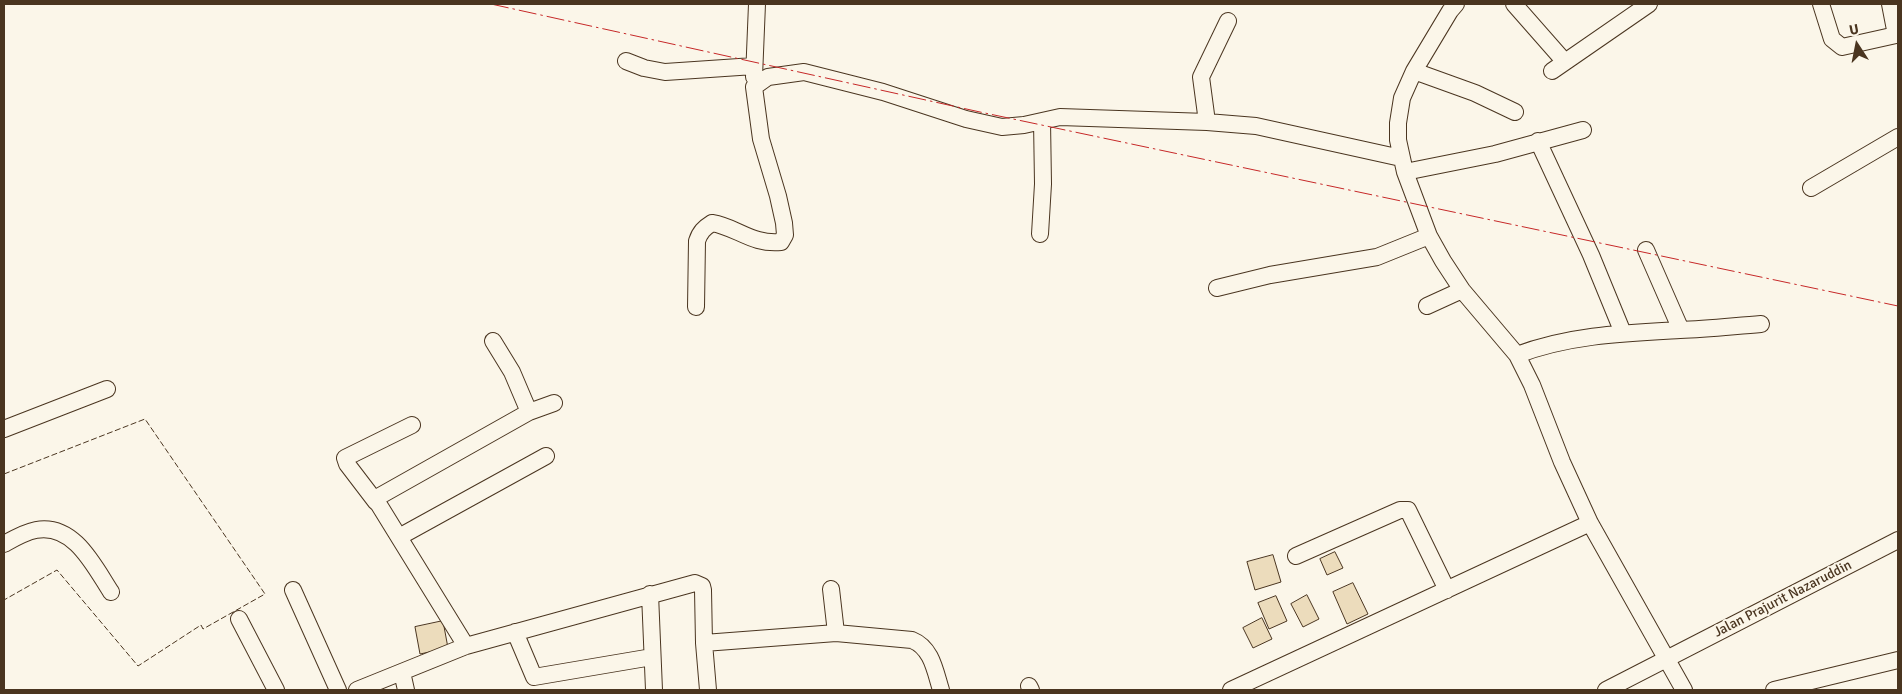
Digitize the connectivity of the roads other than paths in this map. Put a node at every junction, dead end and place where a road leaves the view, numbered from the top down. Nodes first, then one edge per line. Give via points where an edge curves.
1 (757, 4) edge
2 (1514, 4) edge
3 (1650, 4) edge
4 (1821, 4) edge
5 (1890, 4) edge
6 (1449, 6) edge
7 (1228, 21) dead end
8 (1897, 35) edge
9 (626, 61) dead end
10 (754, 66) junction
11 (1414, 71) junction
12 (754, 87) junction
13 (1515, 112) dead end
14 (1042, 121) junction
15 (1207, 122) junction
16 (1583, 130) dead end
17 (1898, 137) edge
18 (1538, 141) junction
19 (1403, 165) junction
20 (1812, 188) dead end
21 (1040, 234) dead end
22 (1429, 236) junction
23 (1646, 250) dead end
24 (1217, 288) dead end
25 (1462, 290) junction
26 (1427, 306) dead end
27 (696, 307) dead end
28 (1761, 324) dead end
29 (1681, 330) junction
30 (1623, 333) junction
31 (493, 340) dead end
32 (1517, 355) junction
33 (108, 389) dead end
34 (554, 403) dead end
35 (529, 412) junction
36 (412, 425) dead end
37 (4, 428) edge
38 (546, 456) dead end
39 (376, 502) junction
40 (1590, 523) junction
41 (399, 536) junction
42 (1898, 540) edge
43 (4, 544) edge
44 (1296, 556) dead end
45 (831, 588) dead end
46 (293, 590) dead end
47 (1447, 590) junction
48 (111, 592) dead end
49 (650, 594) junction
50 (239, 619) dead end
51 (515, 632) junction
52 (836, 634) junction
53 (704, 643) junction
54 (466, 646) junction
55 (652, 657) junction
56 (1667, 659) junction
57 (1898, 660) edge
58 (402, 672) junction
59 (534, 684) edge
60 (276, 690) edge
61 (338, 690) edge
62 (357, 690) edge
63 (406, 690) edge
64 (654, 690) edge
65 (708, 690) edge
66 (941, 690) edge
67 (1231, 690) edge
68 (1606, 690) edge
69 (1684, 690) edge
70 (1774, 690) edge

1 - 10 street
2 - 3 street via 1558,66
4 - 8 street via 1832,39 1842,47
5 - 8 street
6 - 11 street
7 - 15 street via 1201,77
9 - 10 street via 665,72
10 - 12 street
11 - 13 street via 1475,93
11 - 19 street via 1402,98 1398,123
12 - 14 street via 768,78 804,72 1002,127
12 - 27 street via 761,139 778,196 785,236 781,242 770,243 718,224 706,227 699,233 697,241
14 - 15 street via 1060,116
14 - 21 street
15 - 19 street via 1256,126
16 - 18 street
17 - 20 street
18 - 19 street via 1495,154
18 - 30 street
19 - 22 street
22 - 24 street via 1377,257 1270,275
22 - 25 street
23 - 29 street
25 - 26 street
25 - 32 street
28 - 29 street
29 - 30 street
30 - 32 street via 1551,345
31 - 35 street via 512,372
32 - 40 street
33 - 37 street
34 - 35 street
35 - 39 street via 378,497
36 - 39 street via 345,458
38 - 41 street
39 - 41 street
40 - 47 street
40 - 56 street
41 - 54 street
42 - 56 street, Jalan Prajurit Nazaruddin
43 - 48 street via 36,530 53,530 68,535 85,553
44 - 47 street via 1400,510 1408,510
45 - 52 street
46 - 61 street
47 - 67 street
49 - 51 street
49 - 53 street via 695,583 702,586
49 - 55 street
50 - 60 street
51 - 54 street
51 - 59 street
52 - 53 street
52 - 66 street via 912,640 922,644 929,653
53 - 65 street
54 - 58 street
55 - 59 street
55 - 64 street
56 - 68 street, Jalan Prajurit Nazaruddin
56 - 69 street
57 - 70 street
58 - 62 street
58 - 63 street

